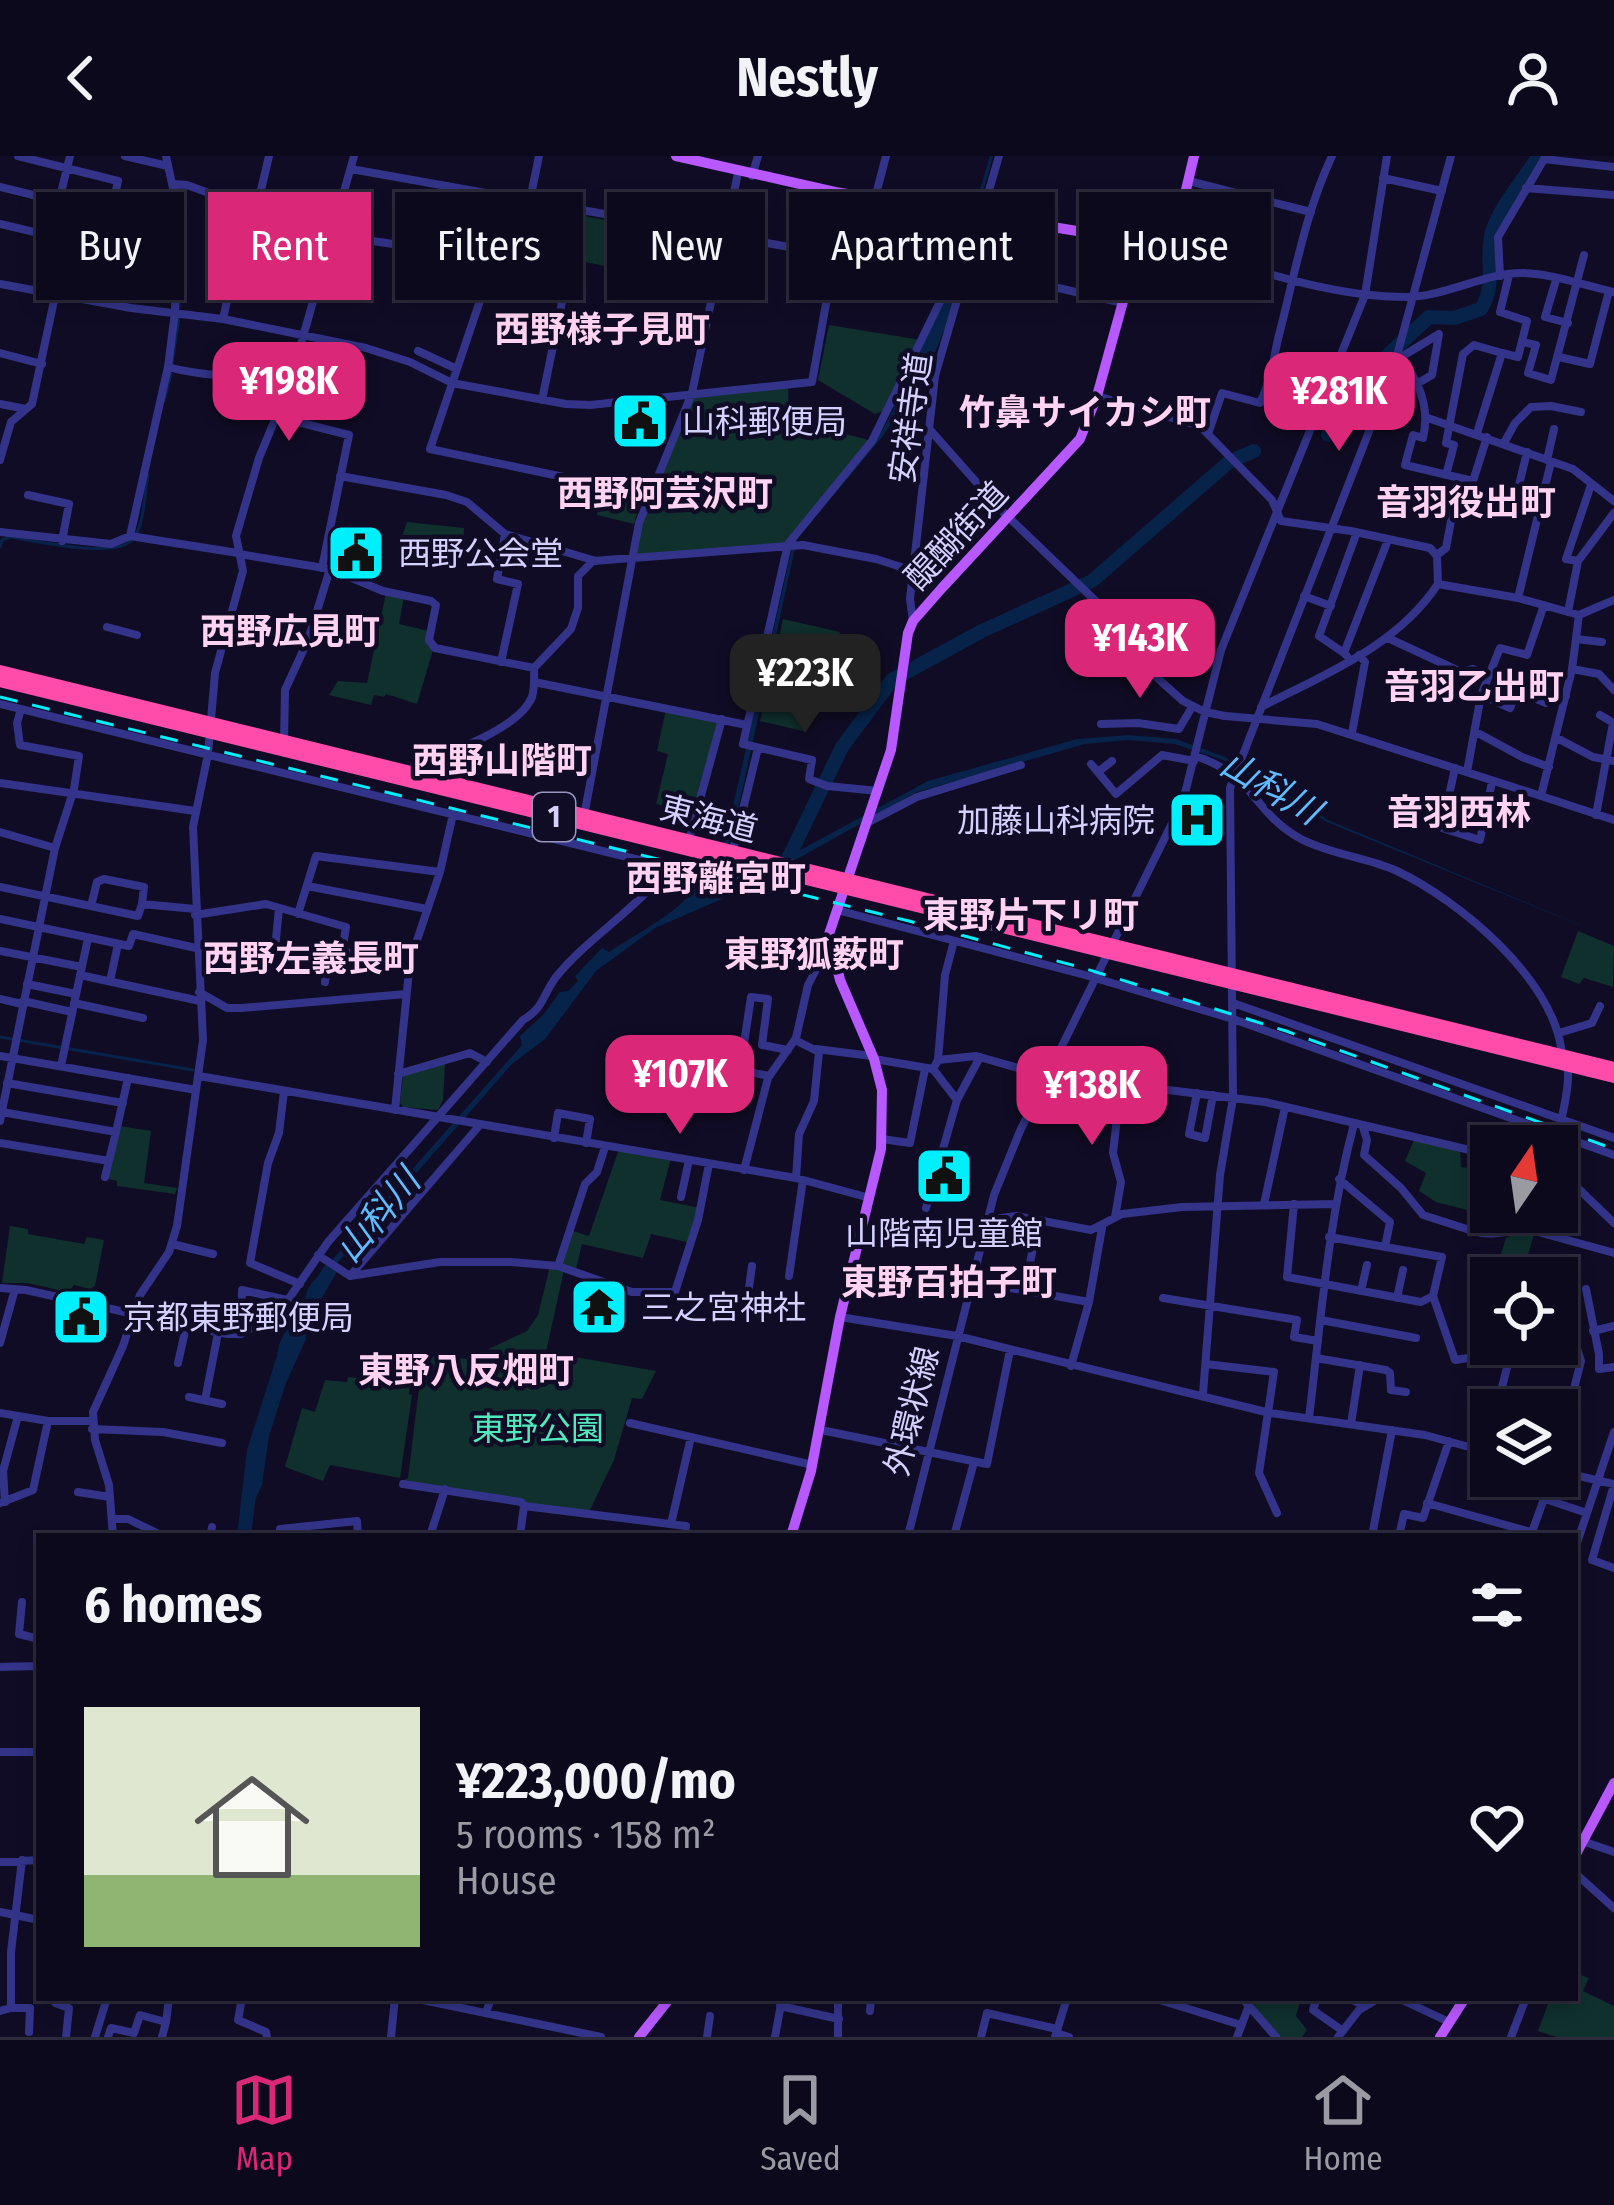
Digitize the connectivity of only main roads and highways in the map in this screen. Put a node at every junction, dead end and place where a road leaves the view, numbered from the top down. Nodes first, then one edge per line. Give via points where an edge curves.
1 (676, 156) edge
2 (1194, 156) edge
3 (1186, 192) edge
4 (1079, 231) edge
5 (1124, 300) edge
6 (0, 671) edge
7 (0, 681) edge
8 (209, 727) junction
9 (356, 764) junction
10 (584, 820) junction
11 (844, 884) junction
12 (1614, 1072) edge
13 (792, 1533) edge
14 (1614, 1784) edge
15 (1578, 1851) edge
16 (668, 2001) edge
17 (1463, 2001) edge
18 (639, 2037) edge
19 (1440, 2037) edge

1 - 4 main road
2 - 3 main road, 醍醐街道
5 - 11 main road, 醍醐街道 via 1080,440 913,621 893,739
6 - 8 highway, 東海道 / 1
7 - 8 highway, 東海道 / 1
8 - 9 highway, 東海道 / 1
9 - 10 highway, 東海道 / 1
9 - 10 highway, 東海道 / 1
10 - 11 highway, 東海道 / 1
11 - 12 highway, 東海道 / 1
11 - 13 main road, 醍醐街道 via 829,945 883,1090 882,1138
14 - 15 main road
16 - 18 main road
17 - 19 main road

